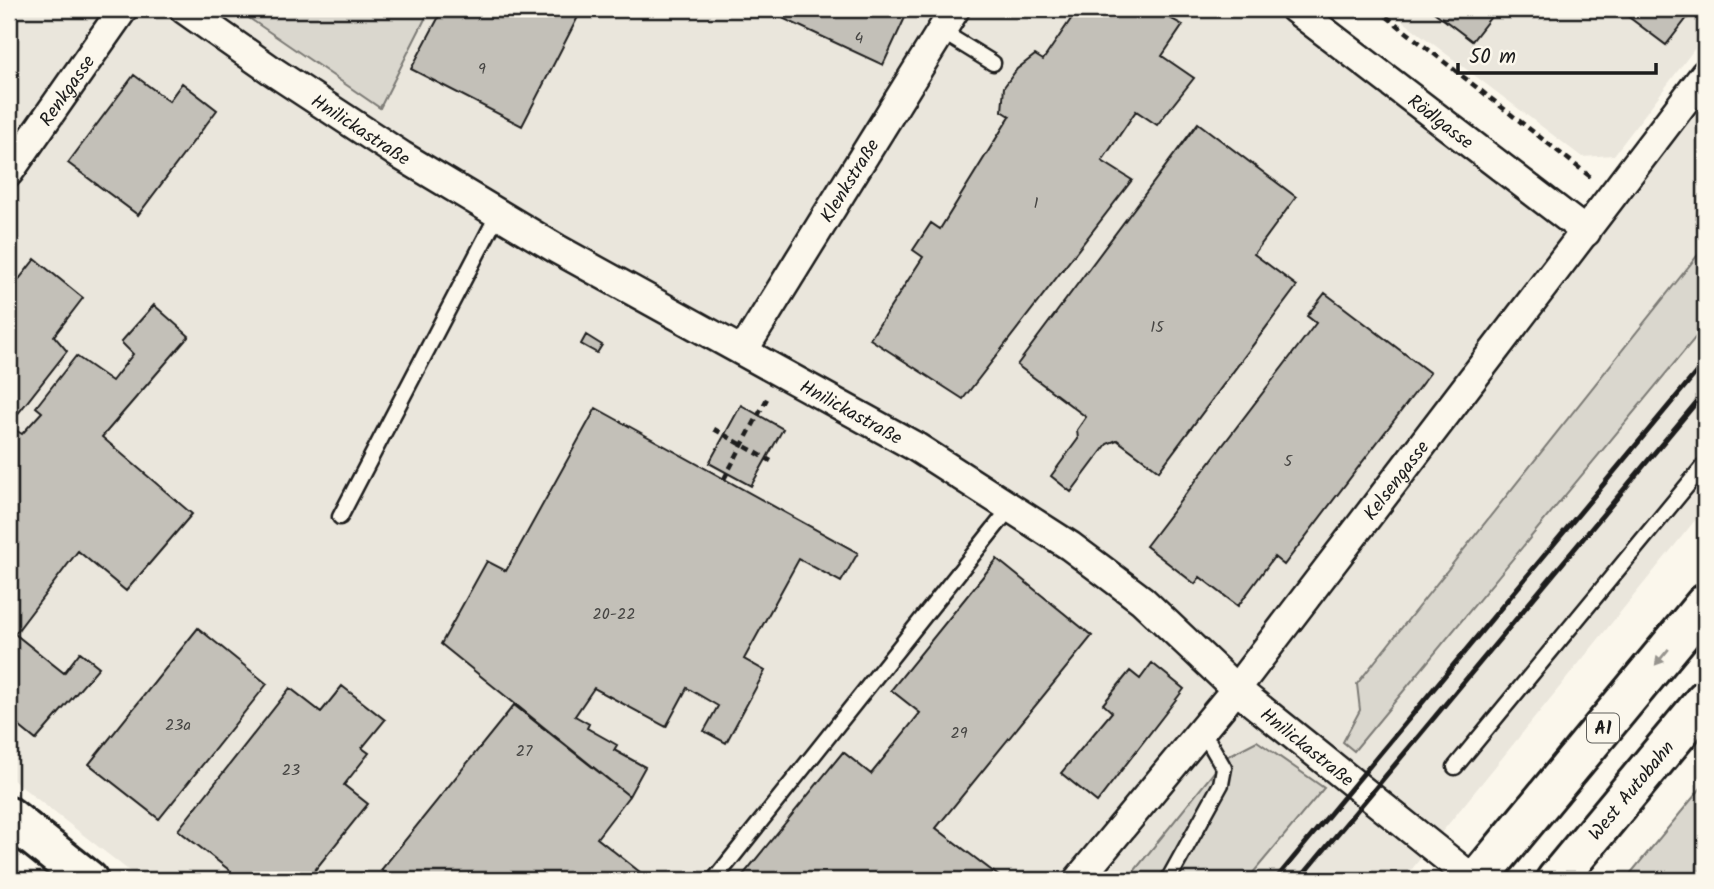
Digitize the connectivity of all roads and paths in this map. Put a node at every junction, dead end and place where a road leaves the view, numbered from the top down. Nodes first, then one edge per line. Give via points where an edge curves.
1 (123, 9) edge
2 (184, 9) edge
3 (1295, 9) edge
4 (1377, 9) edge
5 (948, 20) edge
6 (993, 63) dead end
7 (1705, 74) edge
8 (9, 172) edge
9 (498, 214) junction
10 (1586, 232) junction
11 (743, 351) junction
12 (781, 373) junction
13 (714, 429) dead end
14 (742, 445) junction
15 (771, 461) dead end
16 (1705, 464) edge
17 (724, 479) dead end
18 (1012, 507) junction
19 (340, 517) dead end
20 (1705, 604) edge
21 (1236, 689) junction
22 (1705, 700) edge
23 (1202, 730) junction
24 (1455, 767) dead end
25 (9, 817) edge
26 (1484, 871) edge
27 (88, 880) edge
28 (714, 880) edge
29 (1078, 880) edge
30 (1168, 880) edge
31 (1556, 880) edge

1 - 8 street, Renkgasse
2 - 9 street, Hnilickastraße via 271,71
3 - 10 street, Rödlgasse
4 - 10 path via 1593,175
5 - 6 lane
5 - 11 street, Klenkstraße
7 - 10 street, Kelsengasse
9 - 11 street, Hnilickastraße
9 - 19 lane
10 - 21 street, Kelsengasse
11 - 12 street, Hnilickastraße
12 - 14 path
12 - 18 street, Hnilickastraße via 916,447
13 - 14 path
14 - 15 path
14 - 17 path
16 - 24 lane
18 - 21 street, Hnilickastraße via 1142,600
18 - 28 lane
20 -> 26 main road, A1
21 - 23 street, Kelsengasse
21 - 26 street, Hnilickastraße
22 - 31 main road, West Autobahn
23 - 29 street, Kelsengasse
23 - 30 lane via 1224,768 1221,784
25 - 27 main road

